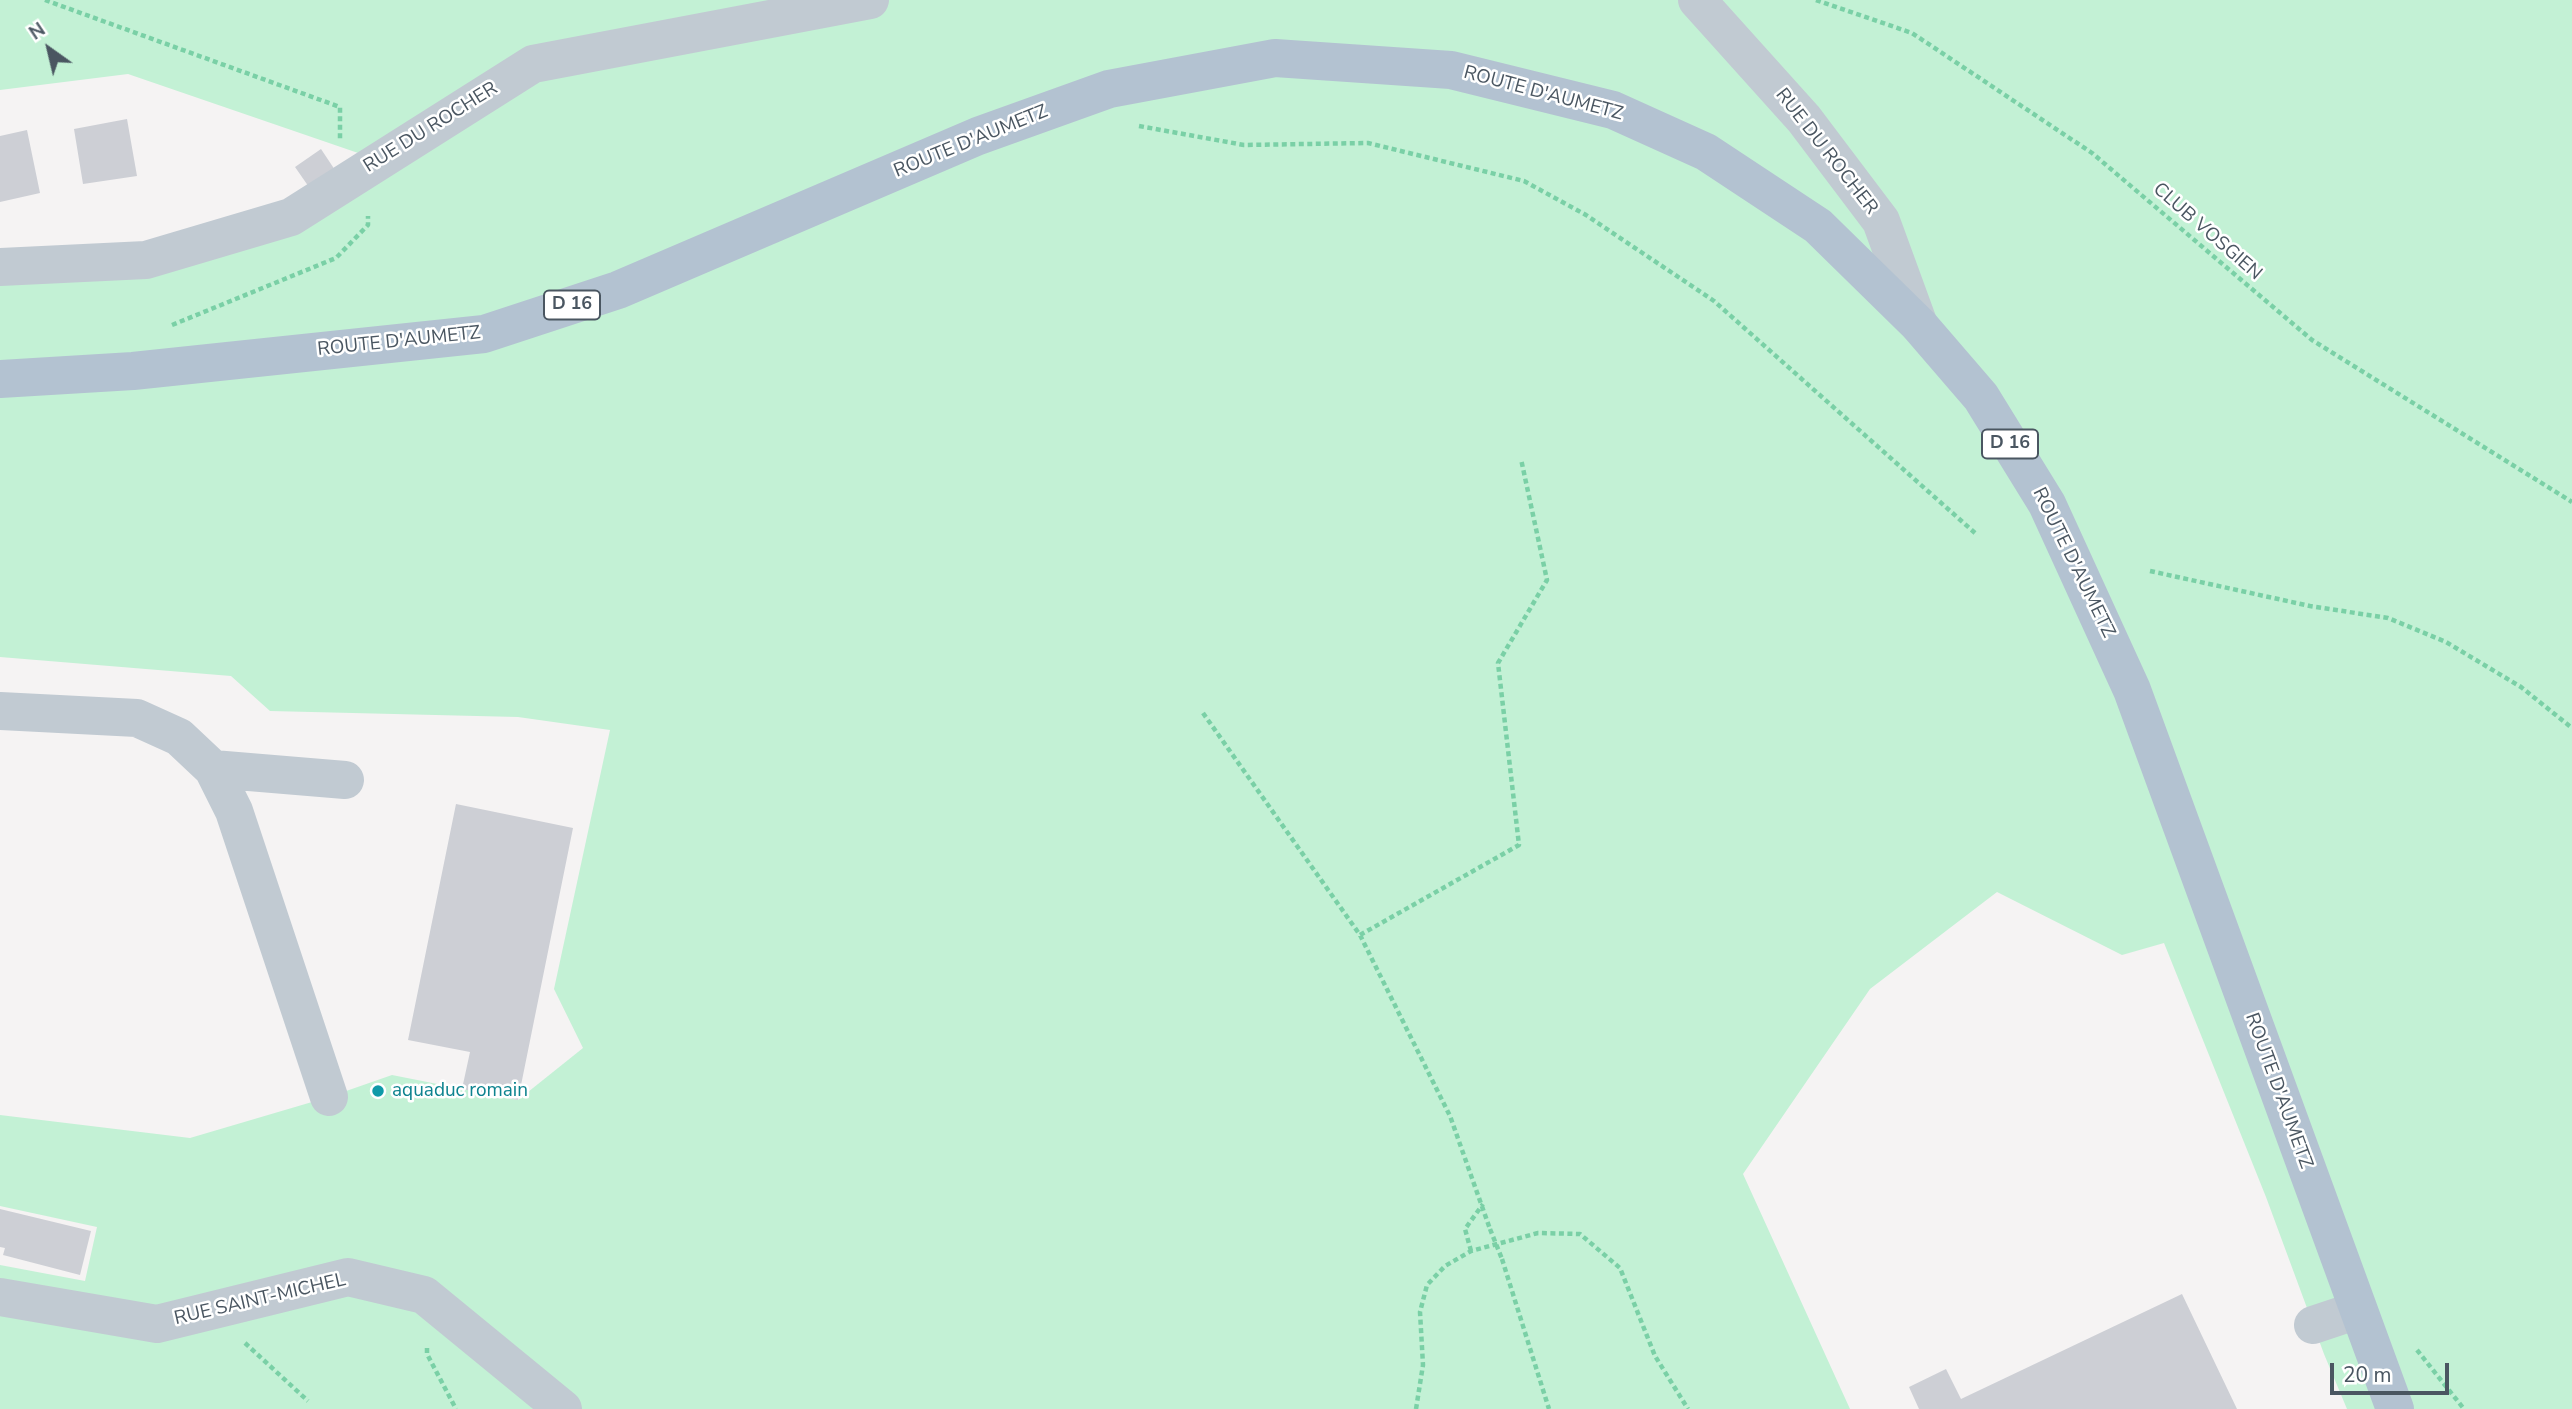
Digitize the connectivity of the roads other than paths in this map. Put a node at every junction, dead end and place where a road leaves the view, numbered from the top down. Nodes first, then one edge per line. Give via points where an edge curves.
1 (870, 0) edge
2 (1697, 0) edge
3 (0, 267) edge
4 (1919, 325) junction
5 (0, 379) edge
6 (0, 711) edge
7 (213, 769) junction
8 (345, 780) dead end
9 (329, 1097) dead end
10 (0, 1297) edge
11 (2358, 1310) junction
12 (2314, 1325) dead end
13 (563, 1409) edge
14 (2395, 1409) edge

1 - 3 street, RUE DU ROCHER via 533,64 291,217 146,260
2 - 4 street, RUE DU ROCHER via 1804,119 1881,221
4 - 5 main road, ROUTE D'AUMETZ / D 16 via 1818,226 1706,152 1613,110 1451,70 1275,58 1109,89 978,136 618,290 484,334 133,371
4 - 11 main road, ROUTE D'AUMETZ / D 16 via 1982,397 2047,503 2132,690
6 - 7 street via 137,718 179,737
7 - 8 street
7 - 9 street via 234,811
10 - 13 street, RUE SAINT-MICHEL via 157,1324 348,1277 424,1295
11 - 12 street
11 - 14 main road, ROUTE D'AUMETZ / D 16

